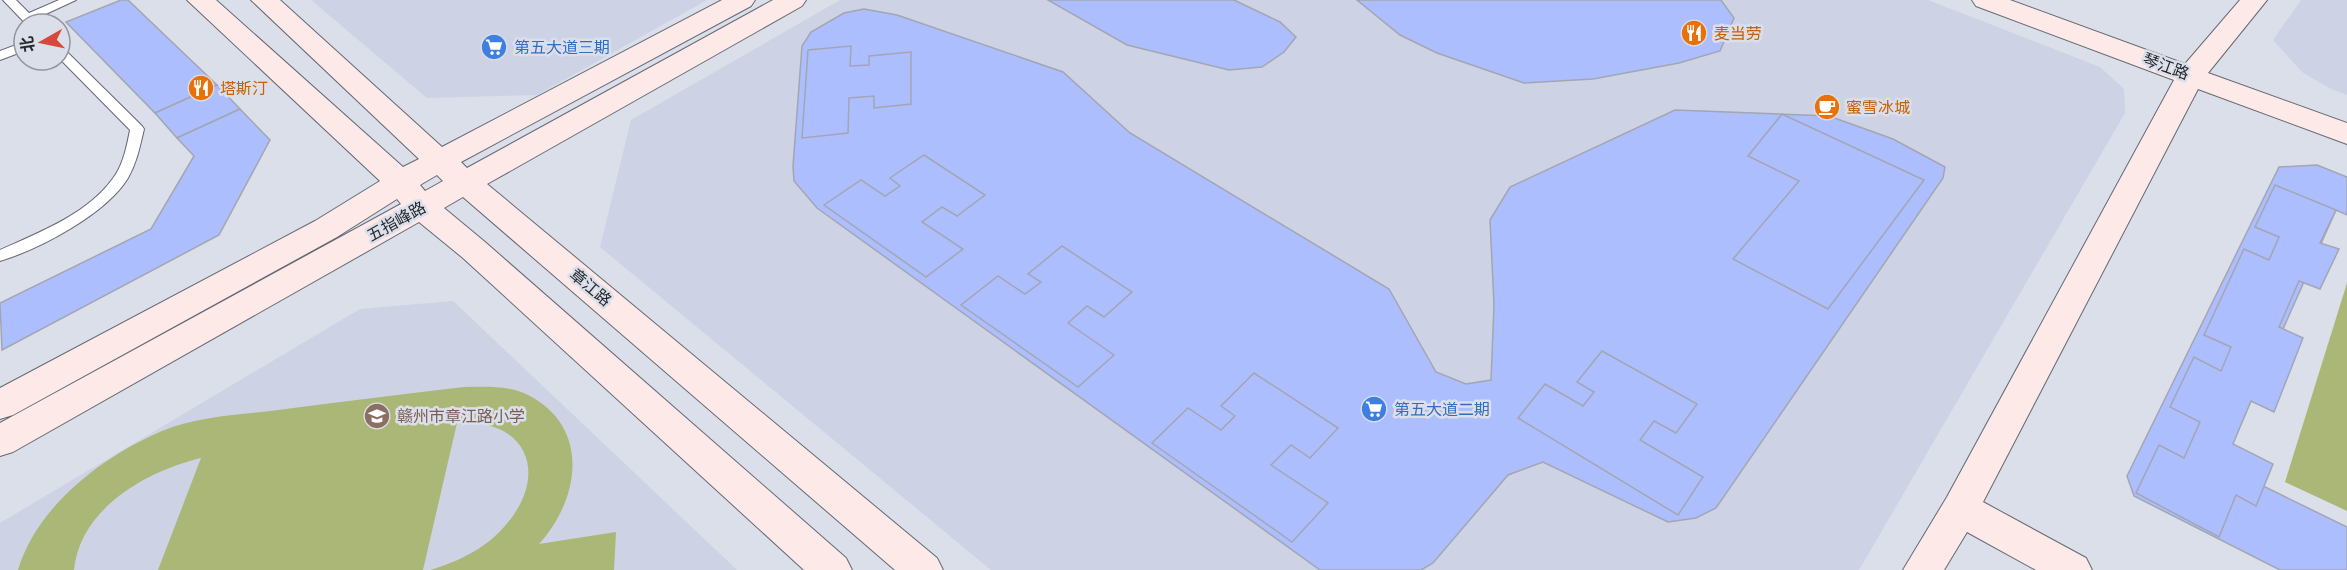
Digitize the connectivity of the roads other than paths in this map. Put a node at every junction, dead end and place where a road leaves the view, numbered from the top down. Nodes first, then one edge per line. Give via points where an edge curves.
1 (8, 0) edge
2 (70, 0) edge
3 (200, 0) edge
4 (264, 0) edge
5 (741, 0) edge
6 (792, 0) edge
7 (1985, 0) edge
8 (2046, 0) edge
9 (2254, 0) edge
10 (0, 3) edge
11 (20, 12) edge
12 (47, 12) edge
13 (72, 64) edge
14 (2199, 66) junction
15 (2347, 110) edge
16 (2347, 134) edge
17 (441, 161) junction
18 (467, 181) junction
19 (400, 182) junction
20 (421, 207) junction
21 (0, 256) edge
22 (0, 405) edge
23 (0, 441) edge
24 (1960, 509) junction
25 (826, 568) edge
26 (922, 570) edge
27 (1923, 570) edge
28 (2072, 570) edge

1 - 10 lane
1 - 11 lane
2 - 12 lane
3 - 19 main road
4 - 17 main road, 章江路
5 - 17 main road, 五指峰路
6 - 18 main road, 五指峰路
7 - 14 main road, 琴江路
8 - 14 main road, 琴江路
9 - 14 main road
13 - 21 lane via 137,129 130,166 84,214
14 - 15 main road, 琴江路
14 - 16 main road, 琴江路
14 - 24 main road
17 - 18 main road, 章江路
17 - 19 main road, 五指峰路
18 - 20 main road, 五指峰路
18 - 26 main road, 章江路
19 - 20 main road
19 - 22 main road, 五指峰路 via 326,229
20 - 23 main road, 五指峰路
20 - 25 main road via 474,250
24 - 27 main road
24 - 28 main road

